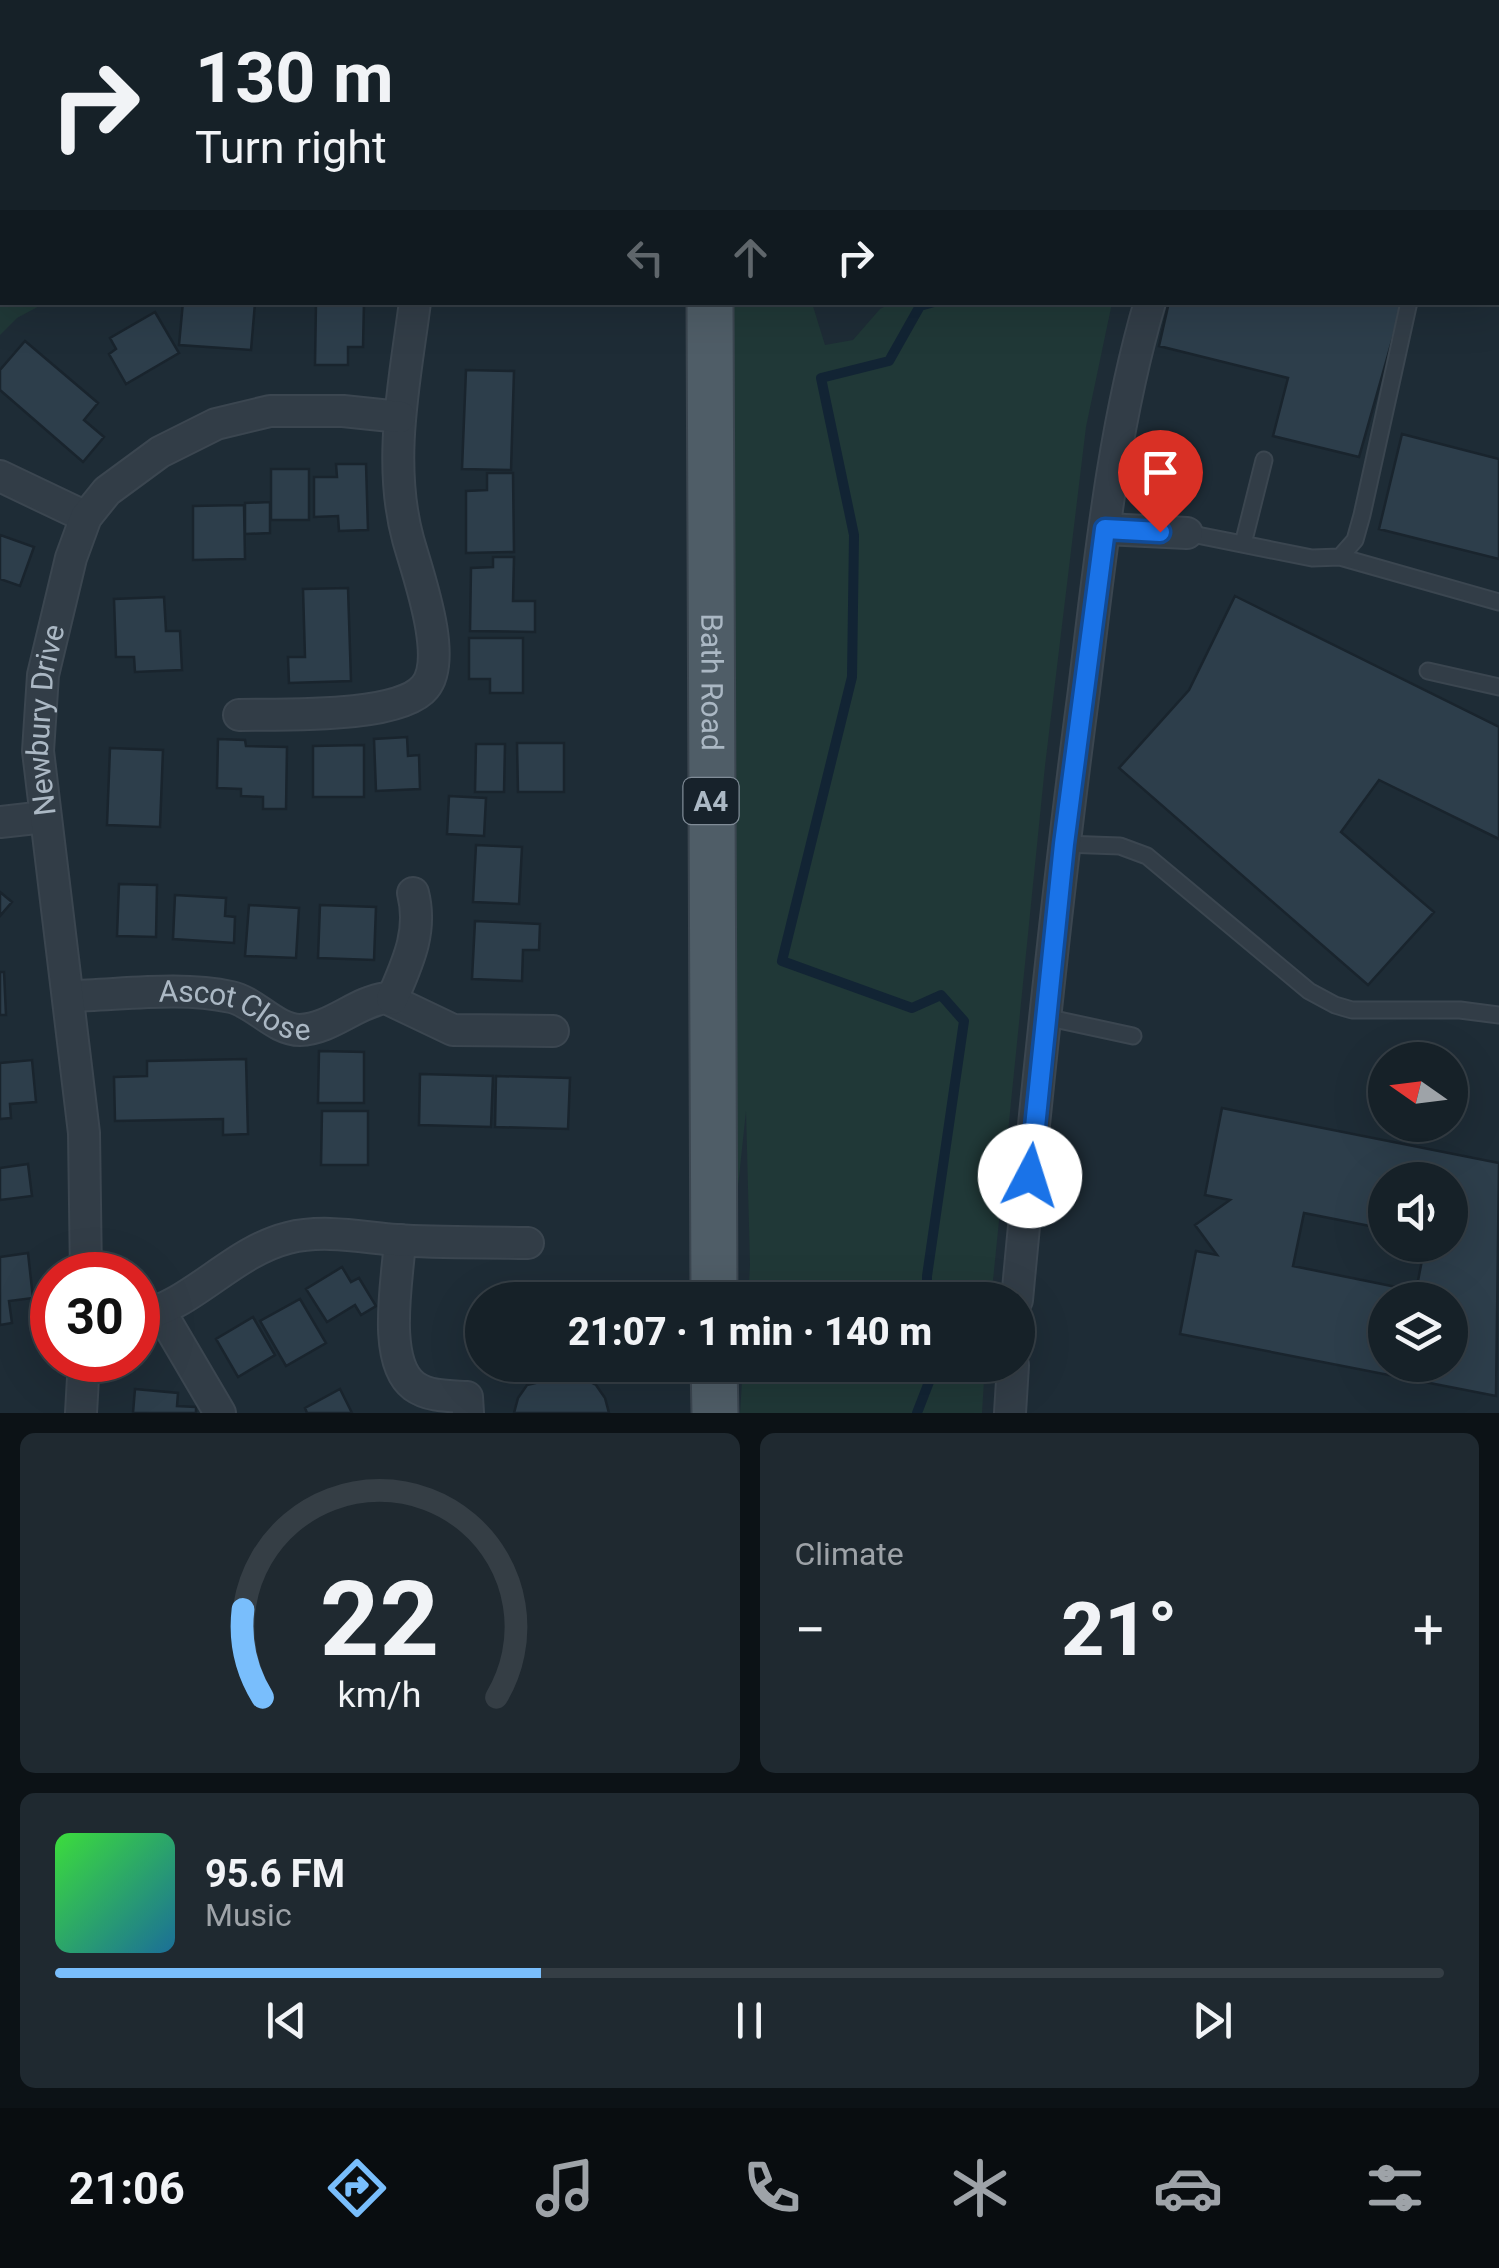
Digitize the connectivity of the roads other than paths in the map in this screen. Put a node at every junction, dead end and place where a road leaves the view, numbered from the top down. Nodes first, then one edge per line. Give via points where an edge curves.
1 (415, 305) edge
2 (710, 305) edge
3 (1149, 305) edge
4 (1409, 305) edge
5 (400, 416) junction
6 (1264, 460) dead end
7 (0, 476) edge
8 (86, 518) junction
9 (1105, 529) junction
10 (1187, 534) joint
11 (1243, 544) junction
12 (1340, 556) junction
13 (1499, 602) edge
14 (1428, 671) dead end
15 (1499, 686) edge
16 (239, 715) dead end
17 (45, 817) junction
18 (0, 822) edge
19 (1064, 844) junction
20 (413, 893) dead end
21 (69, 996) junction
22 (392, 998) junction
23 (1499, 1014) edge
24 (1045, 1017) junction
25 (554, 1031) dead end
26 (1132, 1036) dead end
27 (400, 1240) junction
28 (528, 1243) dead end
29 (86, 1252) edge
30 (714, 1282) edge
31 (1019, 1282) edge
32 (160, 1307) edge
33 (160, 1329) edge
34 (82, 1382) edge
35 (714, 1382) edge
36 (1011, 1382) edge
37 (80, 1413) edge
38 (220, 1413) edge
39 (468, 1413) edge
40 (715, 1413) edge
41 (1010, 1413) edge

1 - 5 street
2 - 30 main road, Bath Road / A4
3 - 9 street via 1130,372
4 - 12 lane via 1362,515
5 - 8 street, Newbury Drive via 270,411 216,424 131,472
5 - 16 street via 402,514 433,651 427,686 386,707
6 - 11 lane
7 - 8 street
8 - 17 street, Newbury Drive via 42,675 38,751
9 - 10 street
9 - 19 street
10 - 11 lane
11 - 12 lane via 1312,558
12 - 13 lane
14 - 15 lane
17 - 18 street
17 - 21 street, Newbury Drive
19 - 23 lane via 1120,846 1147,856 1335,1006
19 - 24 street
20 - 22 street via 414,945
21 - 22 street, Ascot Close via 222,996 300,1030
21 - 29 street, Newbury Drive via 84,1133
22 - 25 street via 453,1030
24 - 26 lane
24 - 31 street
27 - 28 street
27 - 32 street via 288,1238
27 - 39 street via 394,1331 402,1369 422,1390 468,1397
33 - 38 street
34 - 37 street
35 - 40 main road
36 - 41 street

